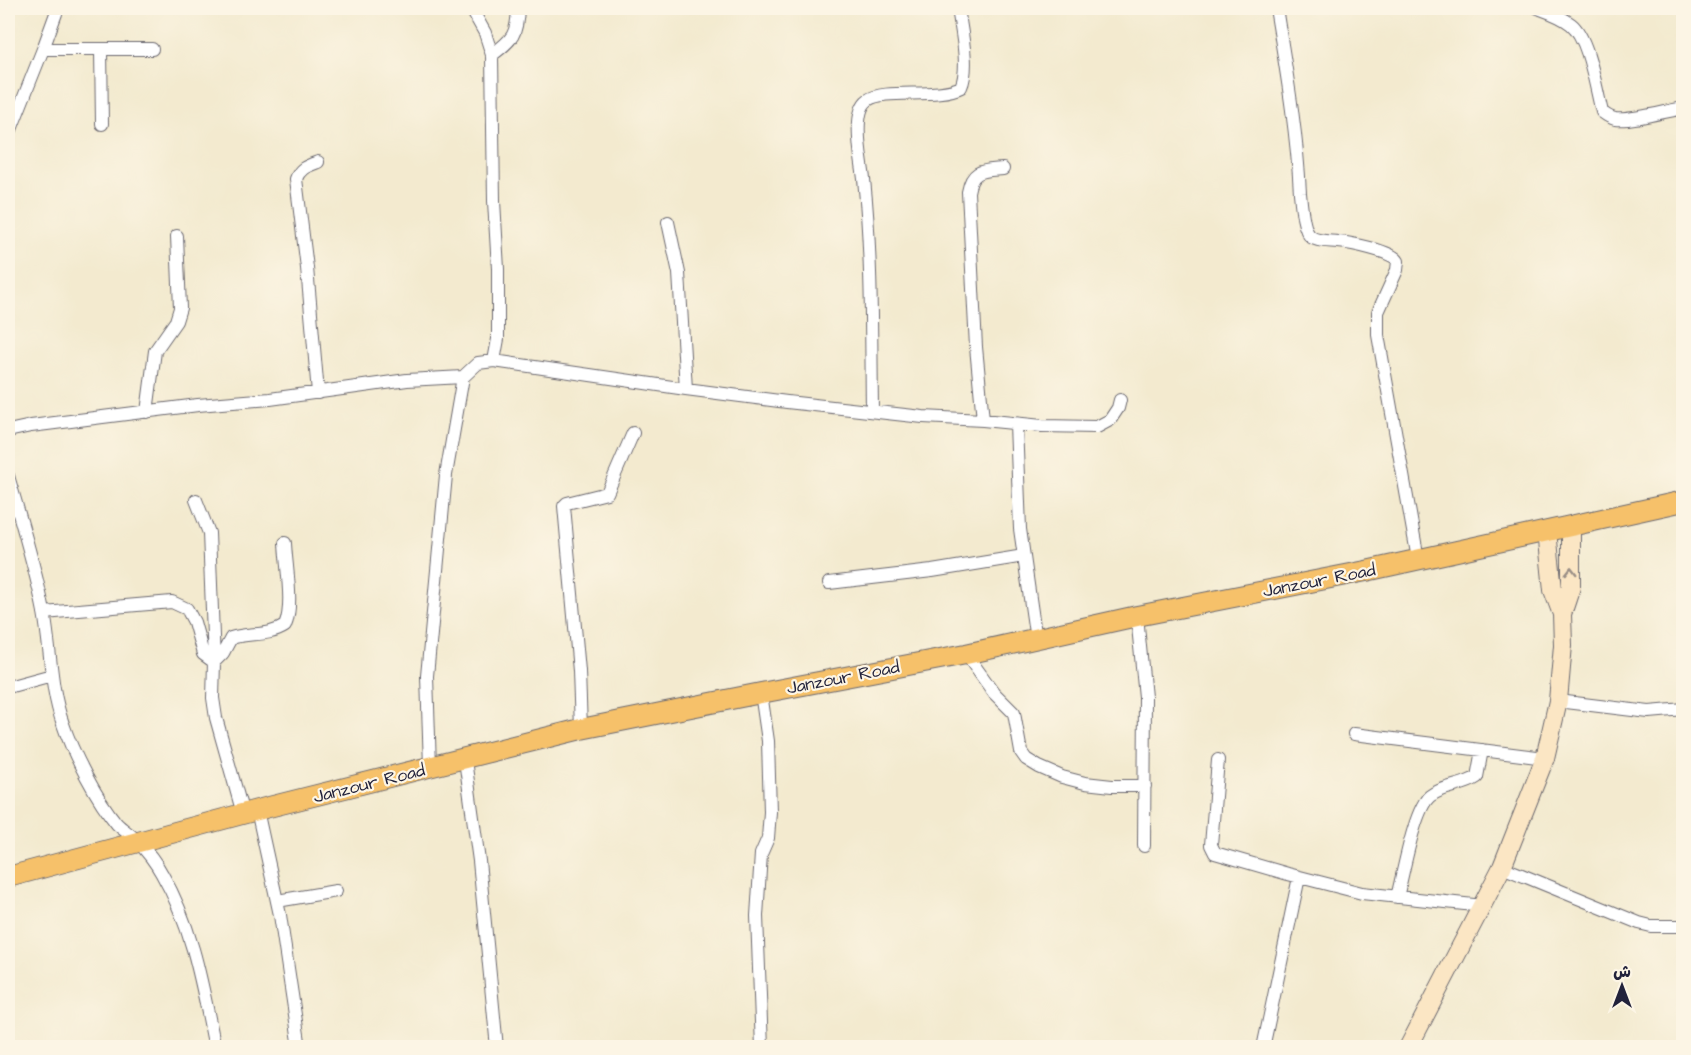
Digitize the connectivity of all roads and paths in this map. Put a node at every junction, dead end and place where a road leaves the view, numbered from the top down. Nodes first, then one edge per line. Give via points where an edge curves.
1 (58, 8) edge
2 (471, 8) edge
3 (518, 8) edge
4 (958, 8) edge
5 (1276, 8) edge
6 (1538, 8) edge
7 (101, 49) junction
8 (152, 49) dead end
9 (43, 50) junction
10 (492, 55) junction
11 (1683, 108) edge
12 (102, 124) dead end
13 (8, 137) edge
14 (318, 162) dead end
15 (1003, 169) dead end
16 (668, 222) dead end
17 (177, 236) dead end
18 (494, 361) junction
19 (463, 377) junction
20 (686, 389) junction
21 (318, 393) junction
22 (1120, 400) dead end
23 (872, 411) junction
24 (147, 412) junction
25 (983, 420) junction
26 (1016, 424) junction
27 (8, 431) edge
28 (633, 433) dead end
29 (8, 476) edge
30 (196, 500) dead end
31 (1683, 501) edge
32 (1571, 526) junction
33 (1547, 531) junction
34 (285, 543) dead end
35 (1024, 556) junction
36 (1418, 559) junction
37 (829, 584) dead end
38 (44, 614) junction
39 (1563, 614) junction
40 (1137, 616) junction
41 (1036, 640) junction
42 (966, 654) junction
43 (214, 662) junction
44 (52, 675) junction
45 (8, 687) edge
46 (761, 693) junction
47 (1558, 701) junction
48 (1683, 709) edge
49 (581, 729) junction
50 (1354, 734) dead end
51 (1482, 750) junction
52 (1545, 758) junction
53 (465, 760) junction
54 (1218, 760) dead end
55 (430, 767) junction
56 (1144, 786) junction
57 (250, 812) junction
58 (138, 842) junction
59 (1144, 846) dead end
60 (1502, 867) junction
61 (8, 877) edge
62 (1299, 877) junction
63 (336, 891) dead end
64 (1397, 897) junction
65 (278, 901) junction
66 (1483, 906) junction
67 (1683, 926) edge
68 (215, 1047) edge
69 (300, 1047) edge
70 (497, 1047) edge
71 (762, 1047) edge
72 (1263, 1047) edge
73 (1408, 1047) edge

1 - 9 street
2 - 10 street
3 - 10 street via 513,38
4 - 23 street via 965,78 962,87 875,97 864,104 859,116
5 - 36 street via 1308,233 1312,238 1391,254 1398,261 1378,312 1377,335
6 - 11 street via 1573,25 1583,38 1602,112 1607,116 1627,118
7 - 8 street
7 - 9 street
7 - 12 street
9 - 13 street
10 - 18 street via 498,269 498,339
14 - 21 street via 306,166 296,179
15 - 25 street via 974,175 968,192
16 - 20 street via 680,273
17 - 24 street via 180,309 155,351
18 - 19 street via 478,363
18 - 20 street
19 - 21 street via 407,380
19 - 55 street via 442,503 430,632
20 - 23 street
21 - 24 street
22 - 26 street via 1110,420 1097,427
23 - 25 street
24 - 27 street
25 - 26 street
26 - 35 street
28 - 49 street via 607,493 567,502 563,509
29 - 38 street
30 - 43 street via 209,533
31 - 32 main road, Janzour Road
32 - 33 main road, Janzour Road
39 -> 32 street via 1571,587
33 - 36 main road, Janzour Road
33 - 39 street via 1553,590
34 - 43 street via 285,626 269,634 231,638
35 - 37 street
35 - 41 street
36 - 40 main road, Janzour Road
38 - 43 street via 172,602 187,609 195,622 203,654
38 - 44 street
39 - 47 street
40 - 41 main road, Janzour Road
40 - 56 street via 1145,698
41 - 42 main road, Janzour Road
42 - 46 main road, Janzour Road
42 - 56 street via 1014,713 1021,752 1026,759 1062,777 1085,783
43 - 57 street via 216,718
44 - 45 street
44 - 58 street via 63,725 99,798 118,825
46 - 49 main road, Janzour Road
46 - 71 street via 768,741 770,812 768,838 761,855 757,916
47 - 48 street via 1649,712
47 - 52 street
49 - 53 main road, Janzour Road
50 - 51 street
51 - 52 street
51 - 64 street via 1477,777 1443,789 1424,803
52 - 60 street
53 - 55 main road, Janzour Road
53 - 70 street
54 - 62 street via 1212,850
55 - 57 main road, Janzour Road
56 - 59 street
57 - 58 main road, Janzour Road
57 - 65 street
58 - 61 main road, Janzour Road
58 - 68 street via 161,872 182,917
60 - 66 street
60 - 67 street via 1639,923
62 - 64 street via 1362,893
62 - 72 street
63 - 65 street
64 - 66 street
65 - 69 street
66 - 73 street

